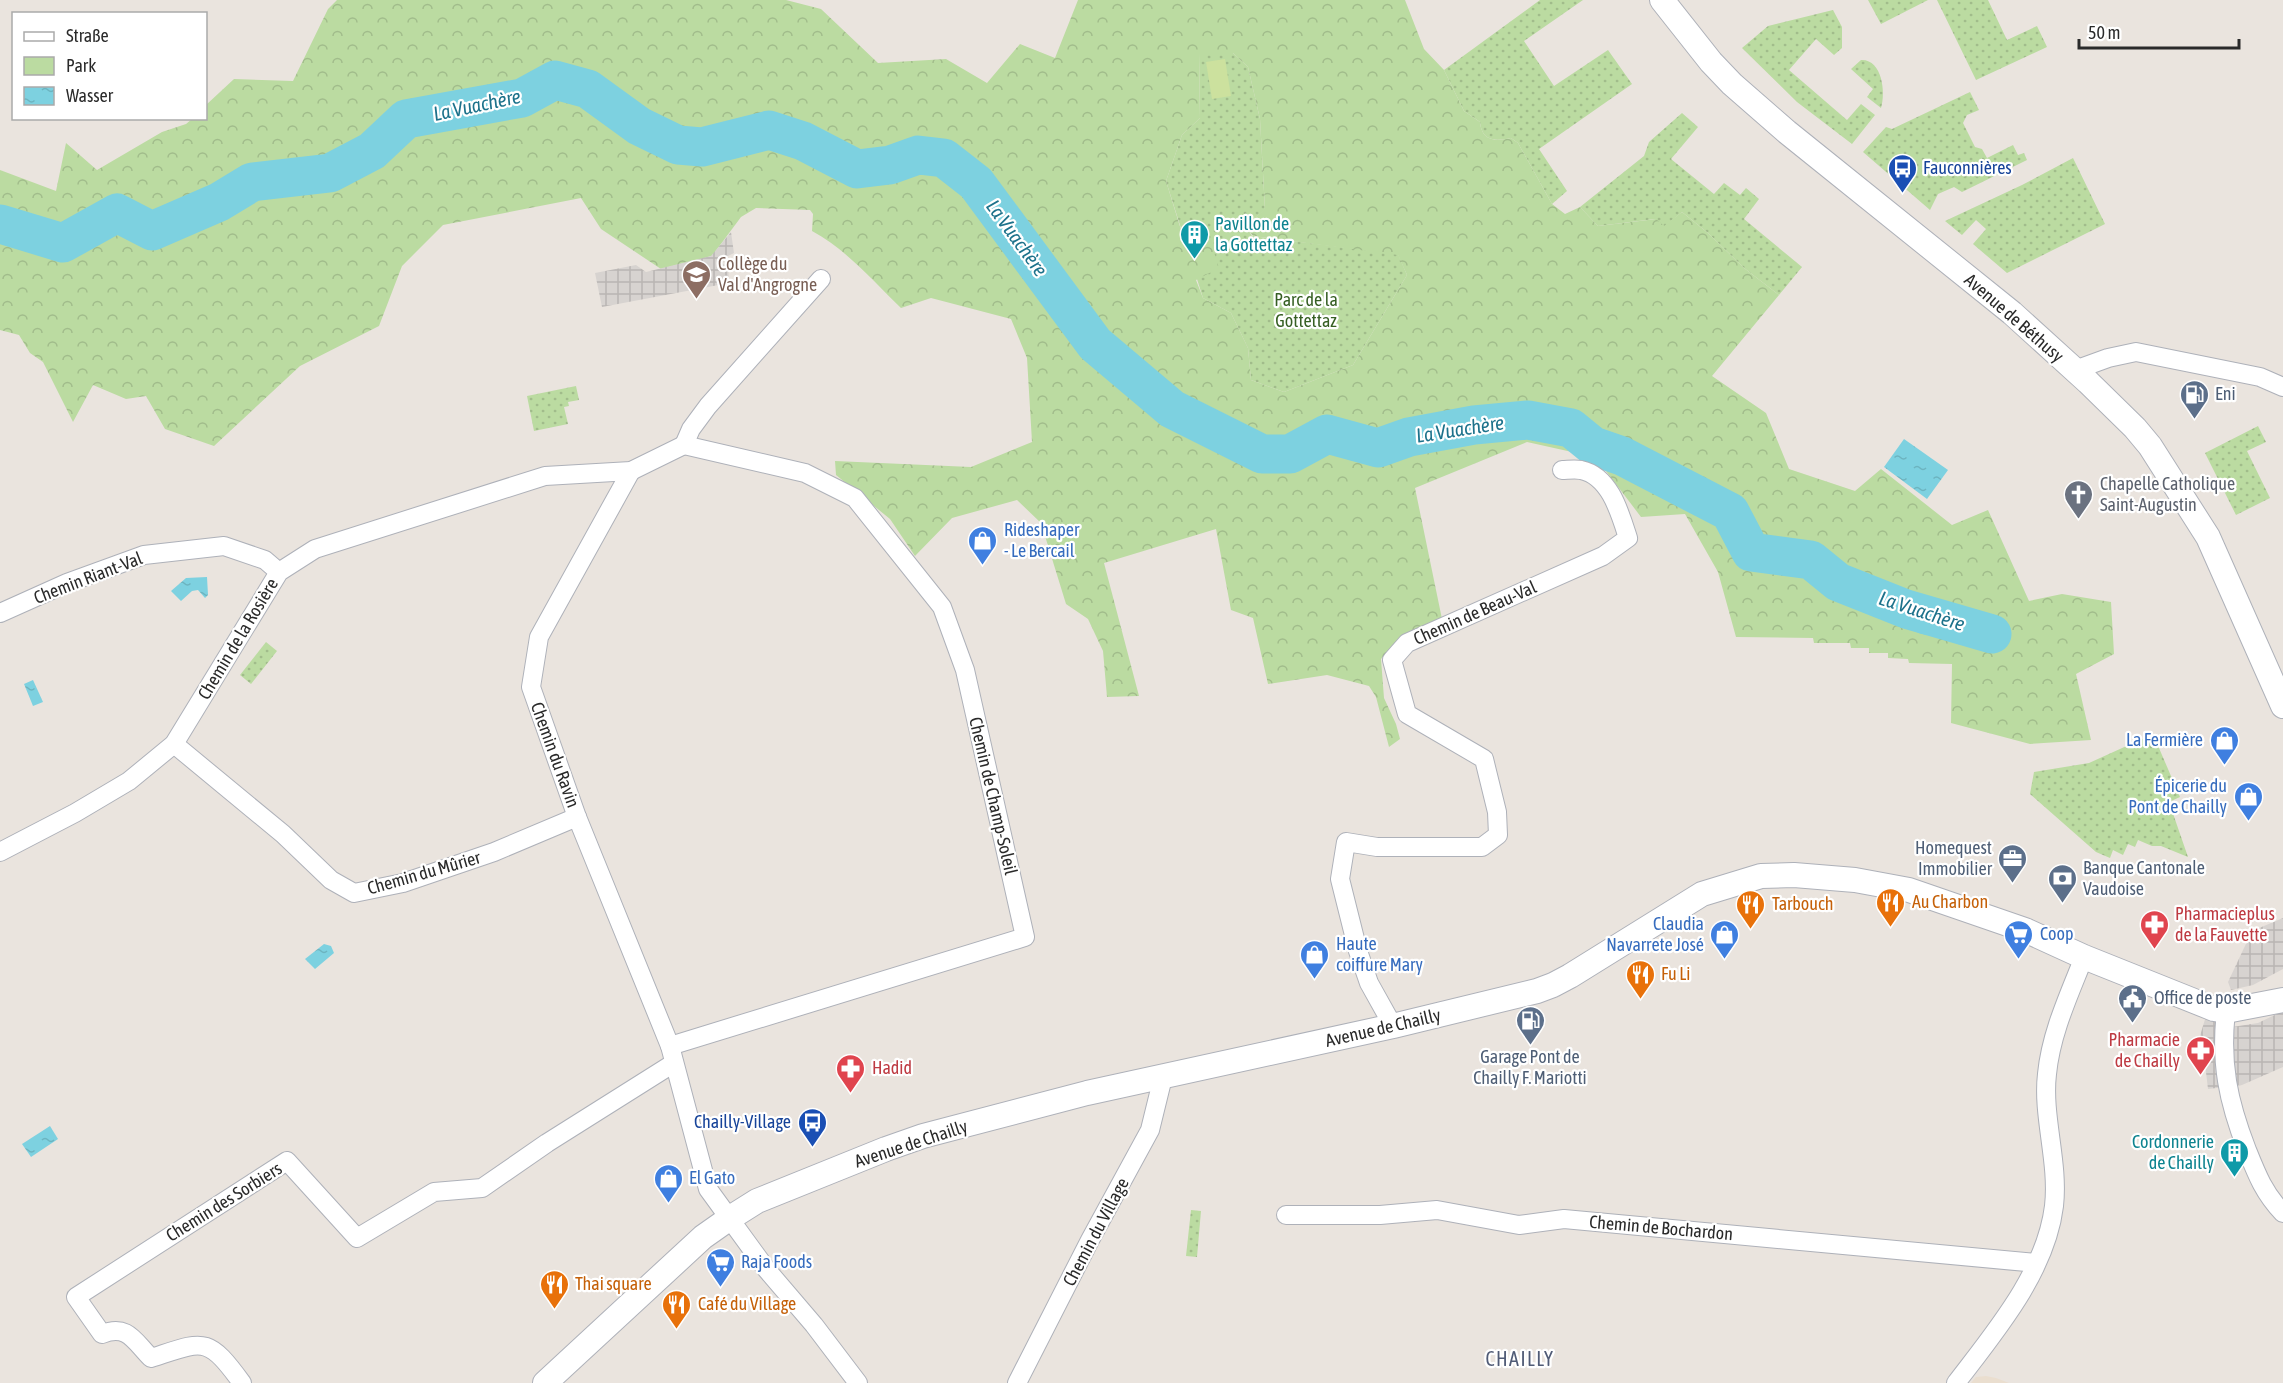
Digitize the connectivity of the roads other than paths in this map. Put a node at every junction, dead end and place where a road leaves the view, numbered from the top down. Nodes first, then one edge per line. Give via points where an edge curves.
1 (1662, 0) edge
2 (821, 279) dead end
3 (2075, 370) junction
4 (2283, 387) edge
5 (684, 445) junction
6 (1562, 470) dead end
7 (631, 471) junction
8 (279, 572) junction
9 (0, 613) edge
10 (2282, 708) edge
11 (174, 744) junction
12 (577, 817) junction
13 (0, 852) edge
14 (2084, 957) junction
15 (2283, 983) edge
16 (2283, 1000) edge
17 (2256, 1004) junction
18 (2226, 1011) junction
19 (1394, 1026) junction
20 (672, 1054) junction
21 (1163, 1077) junction
22 (2283, 1213) edge
23 (1286, 1215) dead end
24 (730, 1218) junction
25 (2036, 1263) junction
26 (242, 1383) edge
27 (545, 1383) edge
28 (858, 1383) edge
29 (1017, 1383) edge
30 (1956, 1383) edge

1 - 3 street, Avenue de Béthusy via 1732,84 2012,313
2 - 5 street via 708,406
3 - 4 street via 2136,352 2260,377
3 - 10 street, Avenue de Béthusy via 2150,446 2206,532
5 - 7 street, Chemin de la Rosière
5 - 20 street, Chemin de Champ-Soleil via 805,473 855,498 942,607 965,670 1025,937
6 - 19 street, Chemin de Beau-Val via 1581,470 1600,480 1614,500 1628,538 1603,556 1407,643 1392,660 1407,714 1484,759 1497,812 1498,835 1482,847 1377,847 1346,842 1340,879 1358,951 1369,983
7 - 8 street, Chemin de la Rosière via 545,476 315,549
7 - 12 street, Chemin du Ravin via 539,637 532,677 531,687
8 - 9 street, Chemin Riant-Val via 265,560 224,546 144,555
8 - 11 street, Chemin de la Rosière
11 - 12 street, Chemin du Mûrier via 283,834 331,880 354,893 404,883 494,852
11 - 13 street, Chemin de la Rosière via 129,781
12 - 20 street, Chemin du Ravin
14 - 18 street, Avenue de Chailly
14 - 19 street, Avenue de Chailly via 2025,930 1909,890 1855,880 1761,876 1701,894 1553,985
14 - 25 street via 2052,1042 2046,1075 2054,1205
15 - 17 street
16 - 17 street
17 - 18 street
18 - 22 street via 2223,1037 2228,1094 2261,1186
19 - 21 street, Avenue de Chailly
20 - 24 street, Chemin du Ravin via 708,1189
20 - 26 street, Chemin des Sorbiers via 482,1188 434,1192 357,1238 287,1161 76,1297 102,1334 115,1329 127,1333 151,1358 193,1344 206,1345
21 - 24 street, Avenue de Chailly via 908,1141 757,1201
21 - 29 street, Chemin du Village via 1150,1130
23 - 25 street, Chemin de Bochardon via 1380,1215 1437,1210 1519,1225 1564,1220
24 - 27 street, Avenue de Chailly via 703,1237
24 - 28 street, Chemin du Ravin via 766,1270
25 - 30 street via 2007,1315

